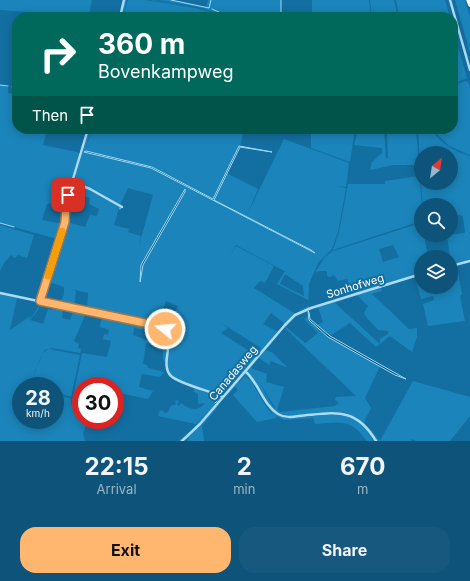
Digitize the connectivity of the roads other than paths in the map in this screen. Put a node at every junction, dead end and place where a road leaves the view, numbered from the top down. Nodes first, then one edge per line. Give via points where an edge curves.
1 (124, 0) edge
2 (450, 0) edge
3 (468, 0) edge
4 (470, 6) edge
5 (121, 12) edge
6 (453, 12) edge
7 (458, 28) edge
8 (470, 70) edge
9 (87, 134) edge
10 (73, 182) junction
11 (122, 207) dead end
12 (470, 261) edge
13 (458, 264) edge
14 (414, 276) edge
15 (0, 293) edge
16 (40, 301) junction
17 (295, 315) joint
18 (245, 371) junction
19 (223, 396) junction
20 (182, 441) edge
21 (376, 441) edge

1 - 5 street
2 - 6 street
3 - 4 highway
7 - 8 street
9 - 10 street
10 - 11 street
10 - 16 street via 66,202 65,222
12 - 13 street
14 - 17 street, Sonhofweg
15 - 16 street
16 - 19 street via 159,326 166,331 168,337 167,367 170,375
17 - 18 street, Canadasweg
18 - 19 street, Canadasweg
18 - 21 street via 256,383 270,407 278,414 289,417 338,413 348,415 367,428
19 - 20 street, Canadasweg

